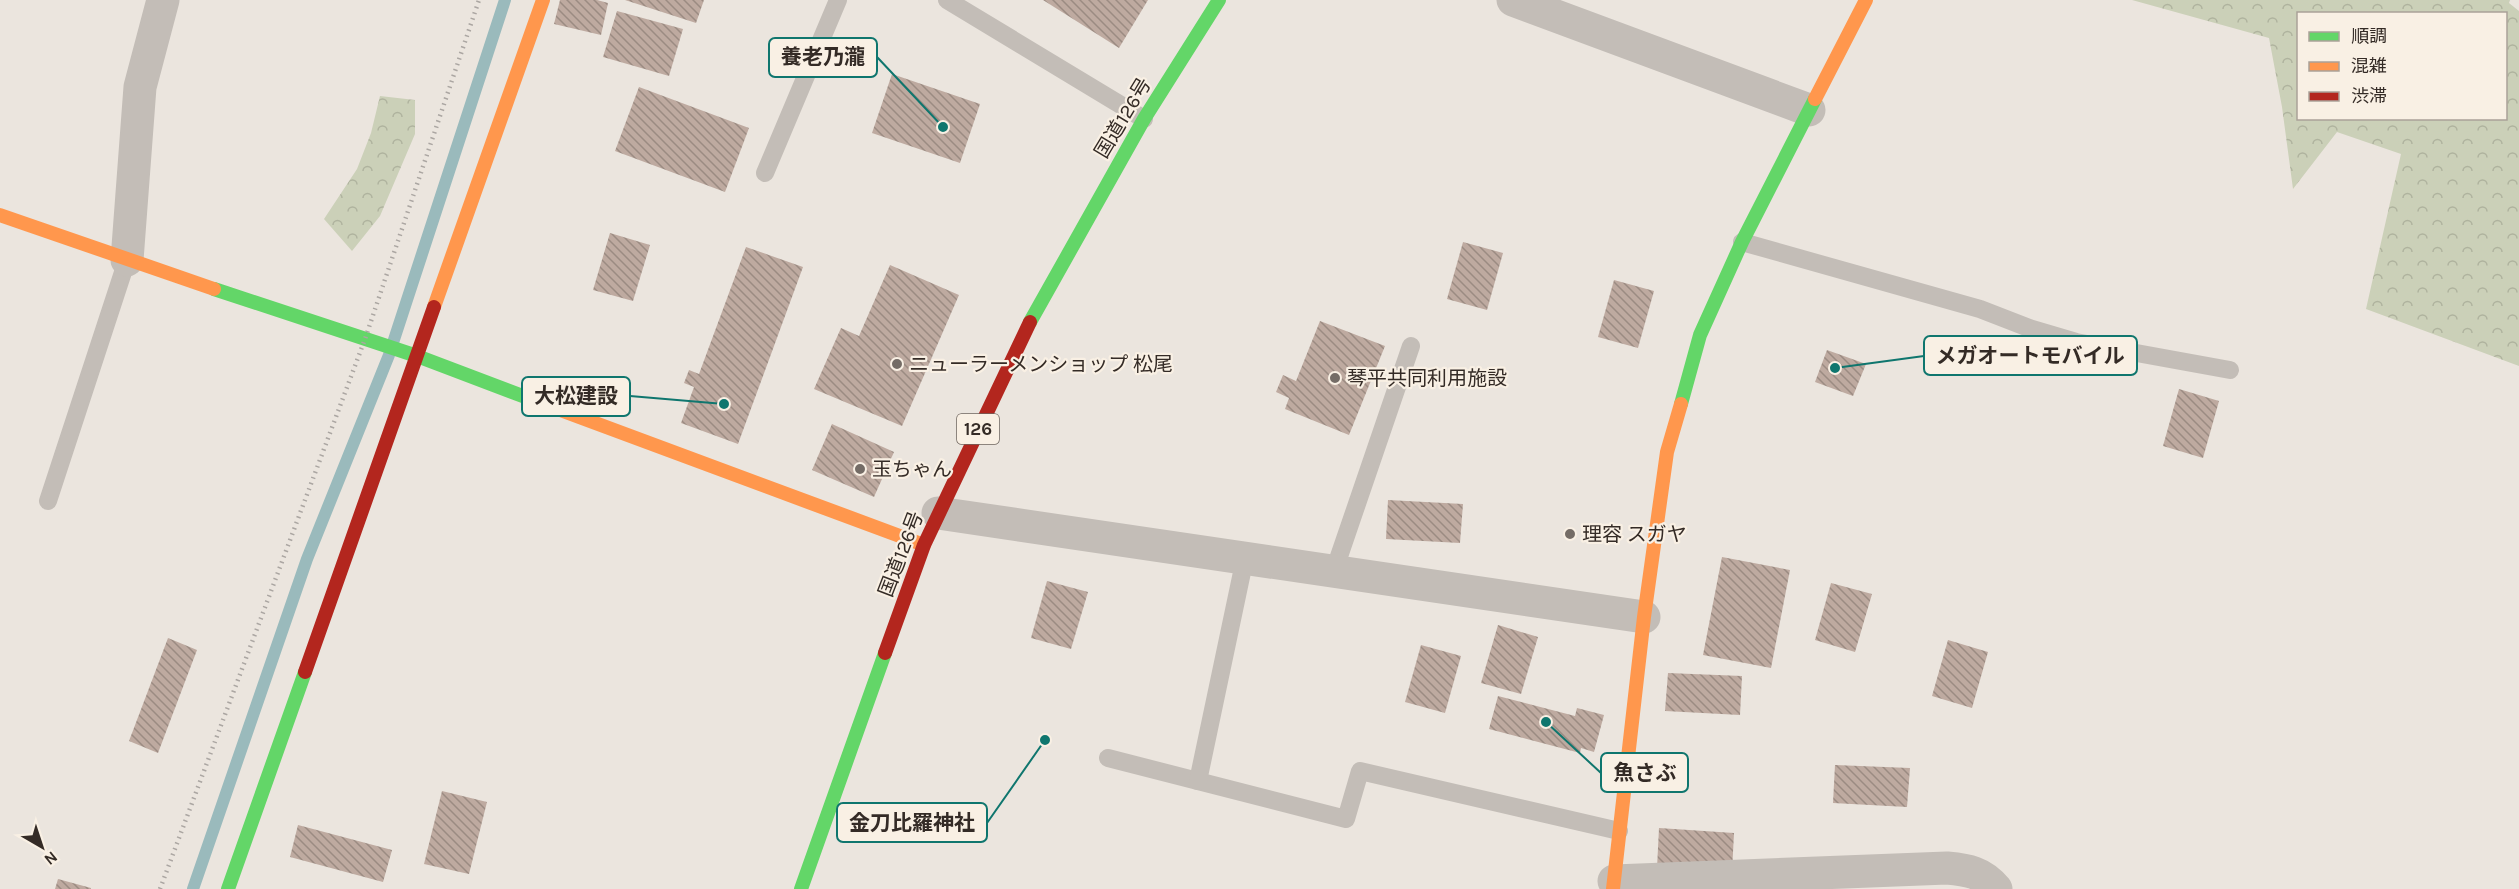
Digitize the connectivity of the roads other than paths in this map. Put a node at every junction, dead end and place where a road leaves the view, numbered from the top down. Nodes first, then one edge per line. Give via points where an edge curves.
1 (164, 0) edge
2 (543, 0) edge
3 (838, 0) edge
4 (947, 0) edge
5 (1220, 0) edge
6 (1513, 0) edge
7 (1866, 0) edge
8 (1809, 110) junction
9 (1144, 119) junction
10 (765, 173) dead end
11 (0, 214) edge
12 (1742, 242) junction
13 (127, 260) junction
14 (1411, 346) dead end
15 (414, 355) junction
16 (2230, 370) dead end
17 (48, 501) dead end
18 (938, 513) junction
19 (924, 545) junction
20 (1245, 558) junction
21 (1334, 571) junction
22 (1644, 617) junction
23 (1108, 758) dead end
24 (1198, 781) junction
25 (1619, 831) junction
26 (1613, 885) edge
27 (228, 889) edge
28 (801, 889) edge
29 (1996, 889) edge

1 - 13 street via 140,87
2 - 15 main road
3 - 10 lane
4 - 9 lane
5 - 9 main road, 国道126号 / 126
6 - 8 street
7 - 8 main road
8 - 12 main road
9 - 18 main road, 国道126号 / 126 via 1038,305
11 - 13 main road
12 - 16 lane via 1980,309 2076,342
12 - 22 main road via 1700,335 1667,452
13 - 15 main road
13 - 17 lane
14 - 21 lane
15 - 19 main road
15 - 27 main road
18 - 19 main road, 国道126号 / 126
18 - 20 street
19 - 28 main road, 国道126号 / 126
20 - 21 street
20 - 24 lane
21 - 22 street
22 - 25 main road
23 - 24 lane
24 - 25 lane via 1346,819 1360,771
25 - 26 main road
26 - 29 street via 1947,868 1974,871

